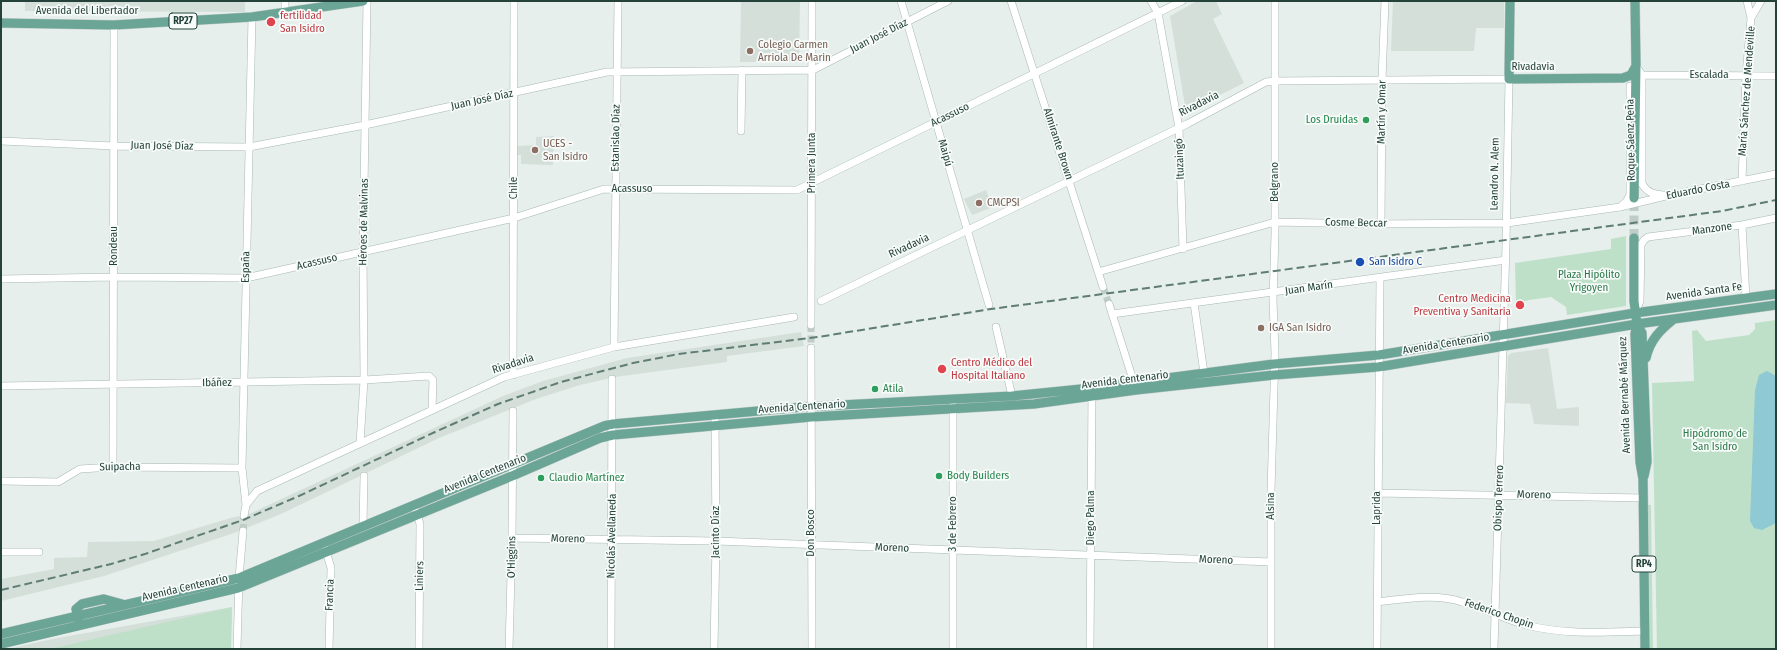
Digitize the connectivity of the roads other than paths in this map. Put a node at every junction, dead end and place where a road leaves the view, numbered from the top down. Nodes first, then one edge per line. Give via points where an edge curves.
1 (285, 1) edge
2 (363, 1) edge
3 (367, 1) edge
4 (514, 1) edge
5 (618, 1) edge
6 (812, 1) edge
7 (900, 1) edge
8 (948, 1) edge
9 (1010, 1) edge
10 (1151, 1) edge
11 (1182, 1) edge
12 (1275, 1) edge
13 (1385, 1) edge
14 (1510, 1) edge
15 (1635, 1) edge
16 (1747, 1) edge
17 (1760, 1) edge
18 (285, 13) junction
19 (1158, 13) junction
20 (252, 17) junction
21 (1751, 18) junction
22 (907, 22) junction
23 (1, 23) edge
24 (114, 24) junction
25 (1636, 66) junction
26 (742, 70) junction
27 (813, 70) junction
28 (618, 71) junction
29 (1035, 74) junction
30 (1642, 75) junction
31 (1746, 75) junction
32 (1776, 76) edge
33 (1623, 78) junction
34 (1509, 79) junction
35 (1382, 80) junction
36 (1275, 81) junction
37 (1630, 86) junction
38 (514, 93) junction
39 (1635, 102) junction
40 (936, 122) junction
41 (365, 125) junction
42 (1179, 128) junction
43 (741, 132) dead end
44 (1, 141) edge
45 (114, 146) junction
46 (249, 147) junction
47 (1776, 174) edge
48 (1069, 180) junction
49 (1742, 181) junction
50 (812, 184) junction
51 (615, 188) junction
52 (1670, 195) junction
53 (1634, 198) tunnel mouth
54 (1620, 207) junction
55 (514, 218) junction
56 (1776, 218) edge
57 (1275, 222) junction
58 (1506, 223) junction
59 (1381, 224) junction
60 (1742, 225) junction
61 (968, 231) junction
62 (1634, 238) tunnel mouth
63 (1183, 249) junction
64 (363, 251) junction
65 (1506, 260) junction
66 (1098, 272) junction
67 (114, 277) junction
68 (246, 278) junction
69 (1380, 278) junction
70 (1, 279) edge
71 (1103, 287) tunnel mouth
72 (1273, 293) junction
73 (1776, 294) edge
74 (1746, 298) junction
75 (821, 301) dead end
76 (1194, 303) junction
77 (1109, 304) tunnel mouth
78 (989, 305) dead end
79 (1776, 305) edge
80 (1635, 313) junction
81 (1112, 314) junction
82 (794, 317) dead end
83 (1675, 318) junction
84 (811, 324) tunnel mouth
85 (1637, 324) junction
86 (996, 327) dead end
87 (1504, 334) junction
88 (614, 347) junction
89 (1503, 347) junction
90 (811, 348) tunnel mouth
91 (1379, 355) junction
92 (1274, 364) junction
93 (1644, 365) junction
94 (1378, 367) junction
95 (1204, 373) junction
96 (513, 375) junction
97 (1274, 375) junction
98 (612, 378) dead end
99 (364, 380) junction
100 (244, 382) junction
101 (114, 384) junction
102 (1, 386) edge
103 (1135, 386) junction
104 (1092, 392) junction
105 (1012, 396) junction
106 (953, 399) junction
107 (811, 406) junction
108 (432, 410) junction
109 (954, 410) junction
110 (513, 411) dead end
111 (715, 416) junction
112 (811, 418) junction
113 (613, 424) junction
114 (715, 426) junction
115 (613, 435) junction
116 (360, 443) junction
117 (512, 465) junction
118 (113, 467) junction
119 (242, 468) junction
120 (364, 476) dead end
121 (512, 476) junction
122 (1643, 479) junction
123 (1, 481) edge
124 (245, 484) junction
125 (257, 491) junction
126 (1377, 493) junction
127 (1499, 495) junction
128 (1643, 498) junction
129 (246, 505) junction
130 (414, 505) junction
131 (418, 514) junction
132 (244, 516) tunnel mouth
133 (363, 526) junction
134 (244, 531) tunnel mouth
135 (512, 538) junction
136 (612, 540) junction
137 (716, 541) junction
138 (322, 543) junction
139 (811, 544) junction
140 (952, 550) junction
141 (1, 552) edge
142 (39, 552) dead end
143 (327, 553) junction
144 (1091, 555) junction
145 (1271, 562) junction
146 (238, 578) junction
147 (238, 588) junction
148 (1377, 602) junction
149 (1495, 614) junction
150 (78, 615) junction
151 (80, 625) junction
152 (1644, 631) junction
153 (1, 634) edge
154 (1, 644) edge
155 (237, 649) edge
156 (329, 649) edge
157 (419, 649) edge
158 (509, 649) edge
159 (611, 649) edge
160 (714, 649) edge
161 (812, 649) edge
162 (952, 649) edge
163 (1090, 649) edge
164 (1271, 649) edge
165 (1377, 649) edge
166 (1494, 649) edge
167 (1645, 649) edge

1 - 18 street
2 - 18 main road, Avenida del Libertador / RP27
3 - 41 street, Héroes de Malvinas
4 - 38 street, Chile
5 - 28 street, Estanislao Díaz
6 - 27 street, Primera Junta
7 - 22 street, Maipú
8 - 22 street, Juan José Díaz
9 - 29 street, Almirante Brown
10 - 19 street, Ituzaingó
11 - 19 street, Acassuso
12 - 36 street, Belgrano
13 - 35 street, Martín y Omar
14 - 34 main road, Leandro N. Alem
15 - 25 main road, Roque Sáenz Peña
16 - 21 street, María Sánchez de Mendeville
17 - 21 street
18 - 20 main road, Avenida del Libertador / RP27
19 - 29 street, Acassuso
19 - 42 street, Ituzaingó
20 - 24 main road, Avenida del Libertador / RP27
20 - 46 street, España
21 - 31 street, María Sánchez de Mendeville
22 - 27 street, Juan José Díaz
22 - 40 street, Maipú
23 - 24 main road, Avenida del Libertador / RP27
24 - 45 street, Rondeau
25 - 30 street
25 - 33 main road via 1631,75
25 - 39 main road, Roque Sáenz Peña
26 - 27 street, Juan José Díaz
26 - 28 street, Juan José Díaz
26 - 43 street
27 - 50 street, Primera Junta
28 - 38 street, Juan José Díaz
28 - 51 street, Estanislao Díaz
29 - 40 street, Acassuso
29 - 48 street, Almirante Brown
30 - 31 street, Escalada
30 - 52 street, Roque Sáenz Peña via 1642,184 1646,191 1652,194
31 - 32 street, Escalada
31 - 49 street, María Sánchez de Mendeville
33 - 34 main road, Rivadavia
33 - 37 main road
34 - 35 street, Rivadavia
34 - 58 street, Leandro N. Alem
35 - 36 street, Rivadavia
35 - 59 street, Martín y Omar
36 - 42 street, Rivadavia via 1266,82
36 - 57 street, Belgrano
37 - 39 main road
37 - 54 street, Roque Sáenz Peña via 1630,195
38 - 41 street, Juan José Díaz
38 - 55 street, Chile
39 - 53 main road, Roque Sáenz Peña
40 - 50 street, Acassuso
40 - 61 street, Maipú
41 - 46 street, Juan José Díaz
41 - 64 street, Héroes de Malvinas
42 - 48 street, Rivadavia
42 - 63 street, Ituzaingó
44 - 45 street, Juan José Díaz
45 - 46 street, Juan José Díaz
45 - 67 street, Rondeau
46 - 68 street, España
47 - 49 street, Eduardo Costa
48 - 61 street, Rivadavia
48 - 66 street, Almirante Brown
49 - 52 street, Eduardo Costa
50 - 51 street, Acassuso via 797,190
50 - 84 street, Primera Junta
51 - 55 street, Acassuso via 604,189
51 - 88 street, Estanislao Díaz
52 - 54 street, Eduardo Costa
54 - 58 street, Cosme Beccar
55 - 64 street, Acassuso
55 - 96 street, Chile
56 - 60 street, Manzone
57 - 59 street, Cosme Beccar
57 - 63 street, Cosme Beccar
57 - 72 street, Belgrano
58 - 59 street, Cosme Beccar
58 - 65 street, Leandro N. Alem
60 - 74 street
60 - 80 street, Manzone via 1648,237 1644,240 1641,245 1640,301
61 - 75 street, Rivadavia
61 - 78 street, Maipú
62 - 80 main road, RP4
63 - 66 street, Cosme Beccar
64 - 68 street, Acassuso
64 - 99 street, Héroes de Malvinas
65 - 69 street, Juan Marín
65 - 87 street, Leandro N. Alem
66 - 71 street, Almirante Brown
67 - 68 street, Acassuso
67 - 70 street, Acassuso
67 - 101 street, Rondeau
68 - 100 street, España
69 - 72 street, Juan Marín
69 - 91 street
72 - 76 street, Juan Marín
72 - 92 street, Belgrano
73 - 74 main road, Avenida Santa Fe
74 - 80 main road, Avenida Santa Fe
76 - 81 street, Juan Marín
76 - 95 street
77 - 81 street
79 - 83 main road, Avenida Santa Fe
80 - 85 main road, RP4
80 - 87 main road, Avenida Centenario
81 - 103 street
82 - 88 street, Rivadavia
83 - 85 main road, Avenida Santa Fe
83 - 93 main road via 1652,340
85 - 89 main road, Avenida Centenario
85 - 93 main road, Avenida Bernabé Márquez / RP4 via 1642,333
85 - 122 main road, Avenida Bernabé Márquez / RP4 via 1634,334
86 - 105 street
87 - 89 street, Leandro N. Alem
87 - 91 main road, Avenida Centenario
88 - 96 street, Rivadavia
89 - 94 main road, Avenida Centenario
89 - 127 street, Obispo Terrero
90 - 107 street
91 - 92 main road, Avenida Centenario
91 - 94 street
92 - 95 main road, Avenida Centenario
92 - 97 street, Alsina
93 - 122 main road, Avenida Bernabé Márquez / RP4 via 1647,462
94 - 97 main road, Avenida Centenario
94 - 126 street, Laprida
95 - 103 main road, Avenida Centenario
96 - 108 street, Rivadavia
97 - 103 main road, Avenida Centenario
97 - 145 street, Alsina
98 - 113 street
99 - 100 street, Ibáñez
99 - 108 street, Ibáñez via 432,377
99 - 116 street, Héroes de Malvinas
100 - 101 street, Ibáñez
100 - 119 street, España
101 - 102 street, Ibáñez
101 - 118 street, Rondeau
103 - 104 main road, Avenida Centenario
104 - 105 main road, Avenida Centenario
104 - 109 main road, Avenida Centenario via 1034,404
104 - 144 street, Diego Palma
105 - 106 main road, Avenida Centenario
106 - 107 main road, Avenida Centenario
106 - 109 street, 3 de Febrero
107 - 111 main road, Avenida Centenario
107 - 112 street
108 - 116 street, Rivadavia
109 - 112 main road, Avenida Centenario
109 - 140 street, 3 de Febrero
110 - 117 street
111 - 113 main road, Avenida Centenario
111 - 114 street, Jacinto Díaz
112 - 114 main road, Avenida Centenario
112 - 139 street, Don Bosco
113 - 115 street, Nicolás Avellaneda
113 - 117 main road, Avenida Centenario
114 - 115 main road, Avenida Centenario
114 - 137 street, Jacinto Díaz
115 - 121 main road, Avenida Centenario via 600,438
115 - 136 street, Nicolás Avellaneda
116 - 125 street, Rivadavia
117 - 121 street, O'Higgins
117 - 130 main road, Avenida Centenario
118 - 119 street, Suipacha
118 - 123 street, Suipacha via 80,468 58,482
119 - 124 street, España
120 - 133 street
121 - 131 main road, Avenida Centenario
121 - 135 street, O'Higgins
122 - 128 main road, Avenida Bernabé Márquez / RP4
124 - 125 street via 248,489
124 - 129 street, España
125 - 129 street, Rivadavia
126 - 127 street, Moreno
126 - 148 street, Laprida
127 - 128 street, Moreno
127 - 149 street, Obispo Terrero
128 - 152 main road, Avenida Bernabé Márquez / RP4
129 - 132 street, España
130 - 131 street, Liniers
130 - 133 main road, Avenida Centenario
131 - 143 main road, Avenida Centenario
131 - 157 street, Liniers
133 - 138 main road, Avenida Centenario
134 - 146 street
135 - 136 street, Moreno
135 - 158 street, O'Higgins
136 - 137 street, Moreno
136 - 159 street, Nicolás Avellaneda
137 - 139 street, Moreno
137 - 160 street, Jacinto Díaz
138 - 143 street, Francia
138 - 146 main road, Avenida Centenario
139 - 140 street, Moreno
139 - 161 street, Don Bosco
140 - 144 street, Moreno
140 - 162 street, 3 de Febrero
141 - 142 street
143 - 147 main road, Avenida Centenario
143 - 156 street, Francia via 331,568
144 - 145 street, Moreno
144 - 163 street, Diego Palma
145 - 164 street, Alsina
146 - 147 street
146 - 150 main road, Avenida Centenario via 123,604 104,599 82,604 76,609
147 - 151 main road, Avenida Centenario
147 - 155 street
148 - 149 street, Federico Chopin via 1447,598
148 - 165 street, Laprida
149 - 152 street, Federico Chopin via 1526,625 1560,631
149 - 166 street, Obispo Terrero
150 - 151 main road
150 - 153 main road
151 - 154 main road, Avenida Centenario
152 - 167 main road, Avenida Bernabé Márquez / RP4

